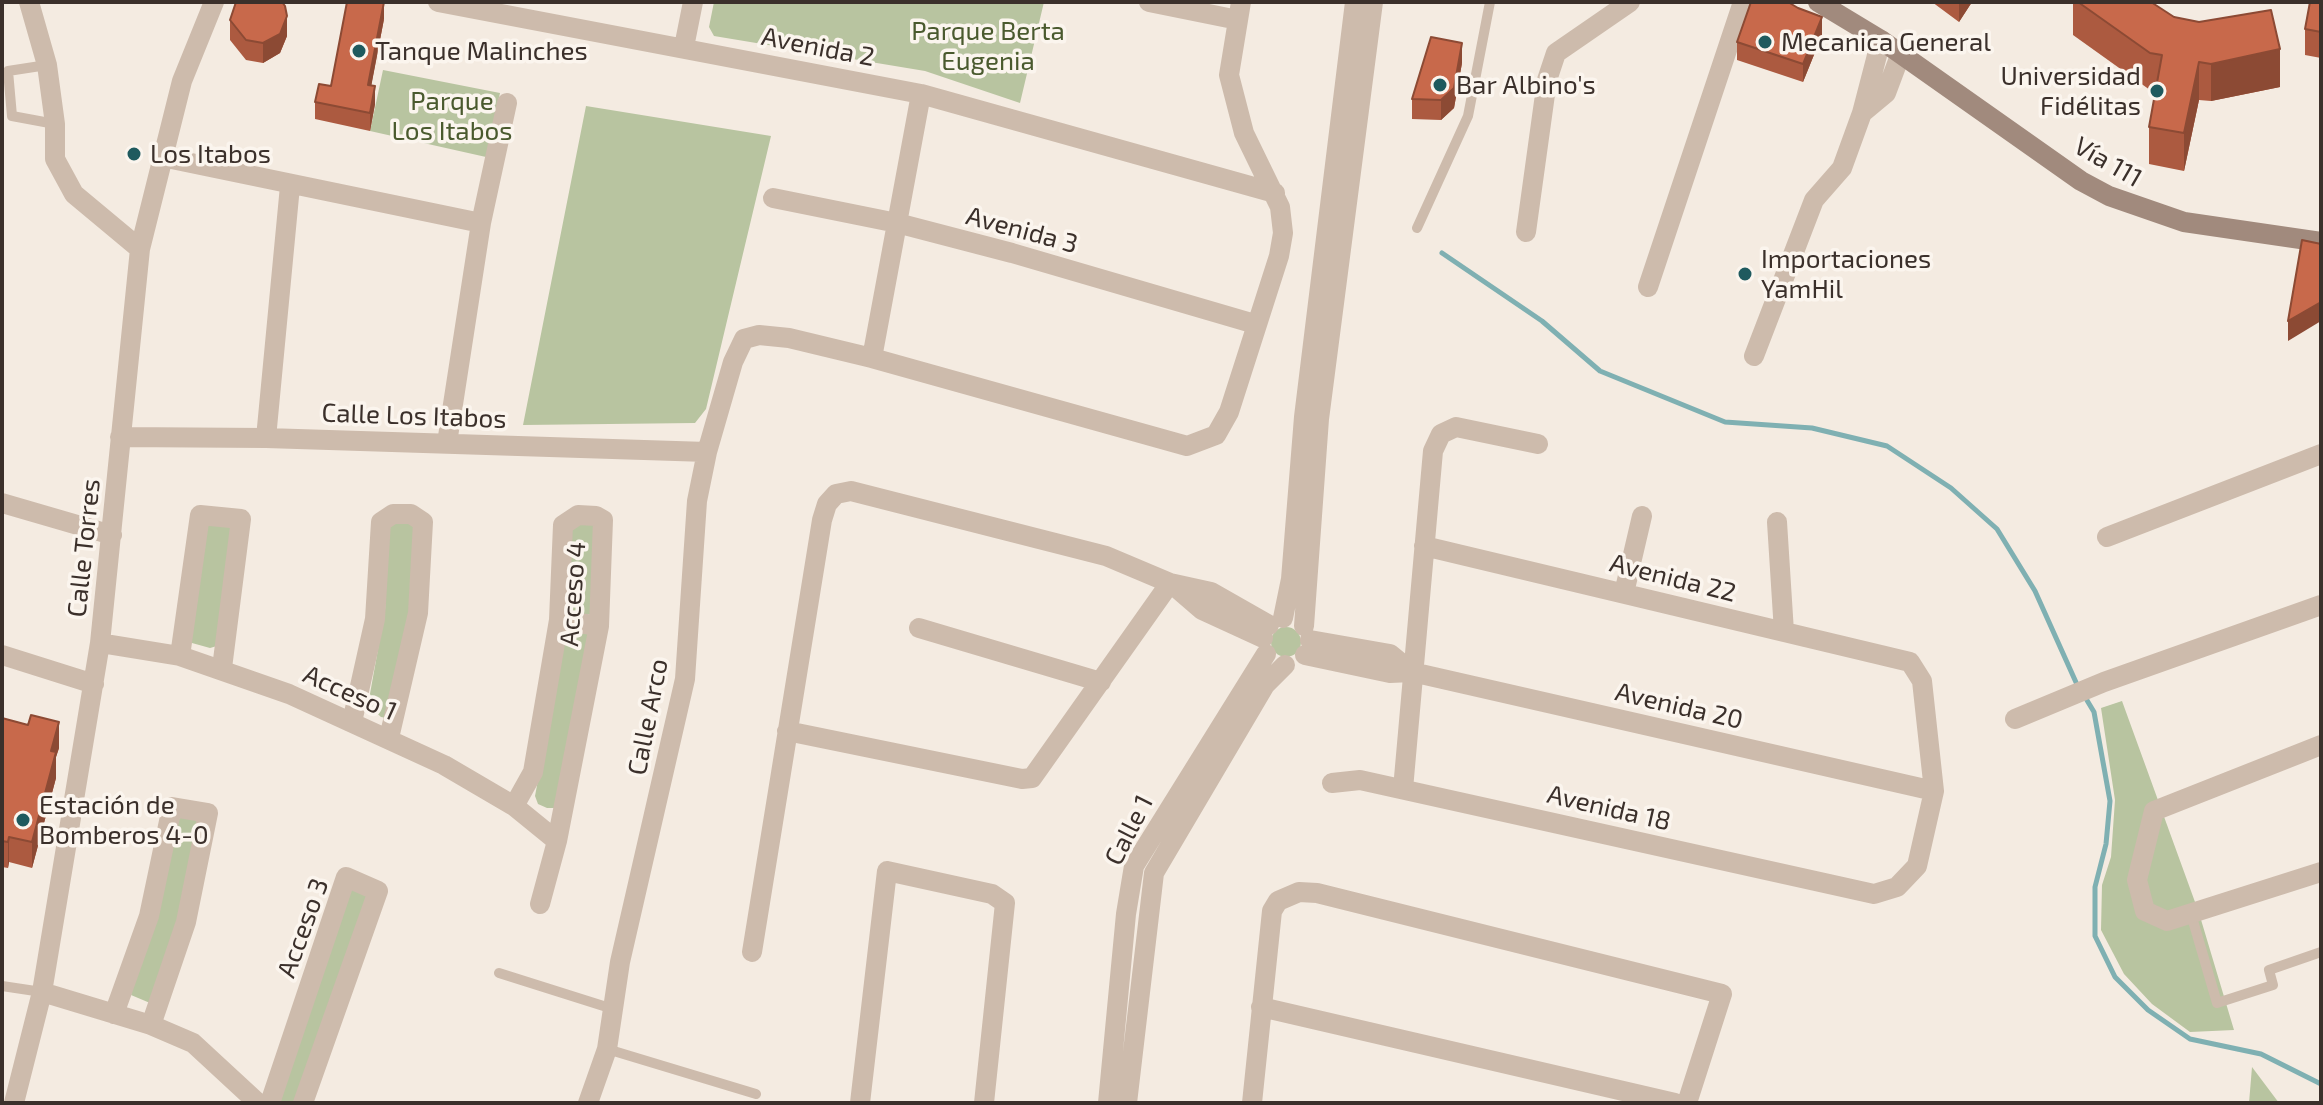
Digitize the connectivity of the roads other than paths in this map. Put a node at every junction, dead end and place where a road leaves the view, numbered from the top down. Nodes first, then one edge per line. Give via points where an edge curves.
1 (29, 2) edge
2 (214, 2) edge
3 (438, 2) edge
4 (693, 2) edge
5 (1149, 2) edge
6 (1355, 2) edge
7 (1373, 2) edge
8 (1490, 2) edge
9 (1743, 2) edge
10 (1818, 2) edge
11 (1624, 5) edge
12 (1240, 11) edge
13 (1360, 28) junction
14 (1881, 40) junction
15 (684, 47) junction
16 (1901, 53) junction
17 (47, 65) junction
18 (921, 94) junction
19 (507, 103) dead end
20 (1862, 113) junction
21 (55, 124) junction
22 (162, 157) junction
23 (290, 186) junction
24 (1275, 193) junction
25 (773, 198) dead end
26 (481, 223) junction
27 (897, 223) junction
28 (1417, 228) dead end
29 (1526, 232) dead end
30 (2321, 242) edge
31 (140, 249) junction
32 (1648, 287) dead end
33 (1255, 324) junction
34 (1754, 356) dead end
35 (872, 358) junction
36 (1311, 418) junction
37 (120, 437) junction
38 (266, 438) junction
39 (447, 443) junction
40 (1538, 444) dead end
41 (707, 452) junction
42 (2321, 454) edge
43 (2, 503) edge
44 (1642, 516) dead end
45 (1777, 522) dead end
46 (112, 535) junction
47 (2107, 537) dead end
48 (1424, 546) junction
49 (1170, 583) junction
50 (1624, 593) junction
51 (2321, 605) edge
52 (559, 620) junction
53 (599, 626) junction
54 (919, 628) dead end
55 (1784, 632) junction
56 (1270, 634) junction
57 (1306, 640) junction
58 (100, 643) junction
59 (2, 655) edge
60 (180, 656) junction
61 (1285, 665) junction
62 (222, 668) junction
63 (1412, 672) junction
64 (1101, 682) junction
65 (94, 684) junction
66 (2015, 719) dead end
67 (352, 722) junction
68 (787, 731) junction
69 (389, 738) junction
70 (2321, 745) edge
71 (1332, 783) dead end
72 (1403, 789) junction
73 (1934, 791) junction
74 (514, 806) junction
75 (1168, 826) junction
76 (557, 841) junction
77 (2321, 872) edge
78 (540, 904) dead end
79 (2191, 914) junction
80 (752, 952) dead end
81 (2321, 952) edge
82 (499, 973) dead end
83 (2, 986) edge
84 (42, 992) junction
85 (1261, 1007) junction
86 (613, 1009) junction
87 (114, 1014) junction
88 (151, 1025) junction
89 (1124, 1040) junction
90 (607, 1049) junction
91 (756, 1094) dead end
92 (249, 1099) edge
93 (14, 1103) edge
94 (270, 1103) edge
95 (303, 1103) edge
96 (588, 1103) edge
97 (860, 1103) edge
98 (984, 1103) edge
99 (1108, 1103) edge
100 (1127, 1103) edge
101 (1252, 1103) edge
102 (1675, 1103) edge
103 (1687, 1103) edge

1 - 17 street
2 - 22 street, Calle Torres via 182,81
3 - 15 street, Avenida 2
4 - 15 street
5 - 12 street
6 - 13 street
7 - 13 street
8 - 28 lane via 1468,116
9 - 32 street
10 - 14 main road, Vía 111
11 - 29 street via 1556,53 1547,80
12 - 24 street via 1229,75 1244,133
13 - 36 street
14 - 16 main road, Vía 111
14 - 20 street
15 - 18 street, Avenida 2
16 - 20 street via 1886,93
16 - 30 main road, Vía 111 via 2109,196 2184,222
17 - 21 street
17 - 21 lane via 8,71 12,116
18 - 24 street, Avenida 2
18 - 27 street
19 - 26 street
20 - 34 street via 1842,168 1814,200
21 - 31 street via 55,159 74,194
22 - 23 street
22 - 31 street, Calle Torres
23 - 26 street
23 - 38 street
24 - 33 street via 1283,233
25 - 27 street, Avenida 3
26 - 39 street
27 - 33 street, Avenida 3
27 - 35 street
31 - 37 street, Calle Torres
33 - 35 street via 1229,412 1216,435 1187,446
35 - 41 street, Calle Arco via 789,338 744,339
36 - 56 street via 1291,579
36 - 57 street
37 - 38 street, Calle Los Itabos
37 - 46 street, Calle Torres
38 - 39 street, Calle Los Itabos
39 - 41 street, Calle Los Itabos
40 - 48 street via 1456,427 1441,434 1433,451
41 - 86 street, Calle Arco via 697,501 685,679
42 - 47 street
43 - 46 street
44 - 50 street
45 - 55 street
46 - 58 street, Calle Torres
48 - 50 street, Avenida 22
48 - 63 street
49 - 56 street via 1202,610
49 - 64 street
49 - 68 street via 1106,556 851,491 836,494 822,520
50 - 55 street, Avenida 22
51 - 66 street
52 - 53 street
52 - 53 street, Acceso 4 via 563,525 578,515 596,516 603,520
52 - 74 street, Acceso 4 via 533,772
53 - 76 street, Acceso 4
54 - 64 street
55 - 73 street, Avenida 22 via 1910,662 1922,681
56 - 57 street, Avenida 20
56 - 61 street
56 - 75 street, Calle 1
57 - 61 street, Calle 1
57 - 63 street, Avenida 20 via 1390,673
58 - 60 street, Acceso 1
58 - 65 street, Calle Torres
59 - 65 street
60 - 62 street, Acceso 1
60 - 62 street via 200,515 241,519
61 - 75 street, Calle 1 via 1265,685
62 - 67 street, Acceso 1
63 - 72 street
63 - 73 street, Avenida 20
64 - 68 street via 1032,778
65 - 84 street, Calle Torres
67 - 69 street, Acceso 1
67 - 69 street via 375,619 381,522 393,514 411,514 423,522 418,613
68 - 80 street
69 - 74 street, Acceso 1
70 - 79 street via 2154,811 2137,880 2140,900 2155,918 2167,921
71 - 72 street, Avenida 18 via 1360,780
72 - 73 street, Avenida 18 via 1874,894 1897,887 1917,866
74 - 76 street, Acceso 1
75 - 89 street, Calle 1 via 1151,886
76 - 78 street, Acceso 4
77 - 79 street
79 - 81 lane via 2217,1003 2273,985 2269,970
82 - 86 lane
83 - 84 lane
84 - 87 street
84 - 93 street, Calle Torres
85 - 101 street
85 - 102 street
85 - 103 street via 1272,911 1289,895 1317,893 1722,994
86 - 90 street, Calle Arco
87 - 88 street
87 - 88 street via 149,916 172,807 208,813 186,922
88 - 92 street via 193,1043
89 - 99 street, Calle 1
89 - 100 street, Calle 1
90 - 91 lane
90 - 96 street, Calle Arco
94 - 95 street, Acceso 3 via 346,877 378,891
97 - 98 street via 887,871 992,894 1005,903

